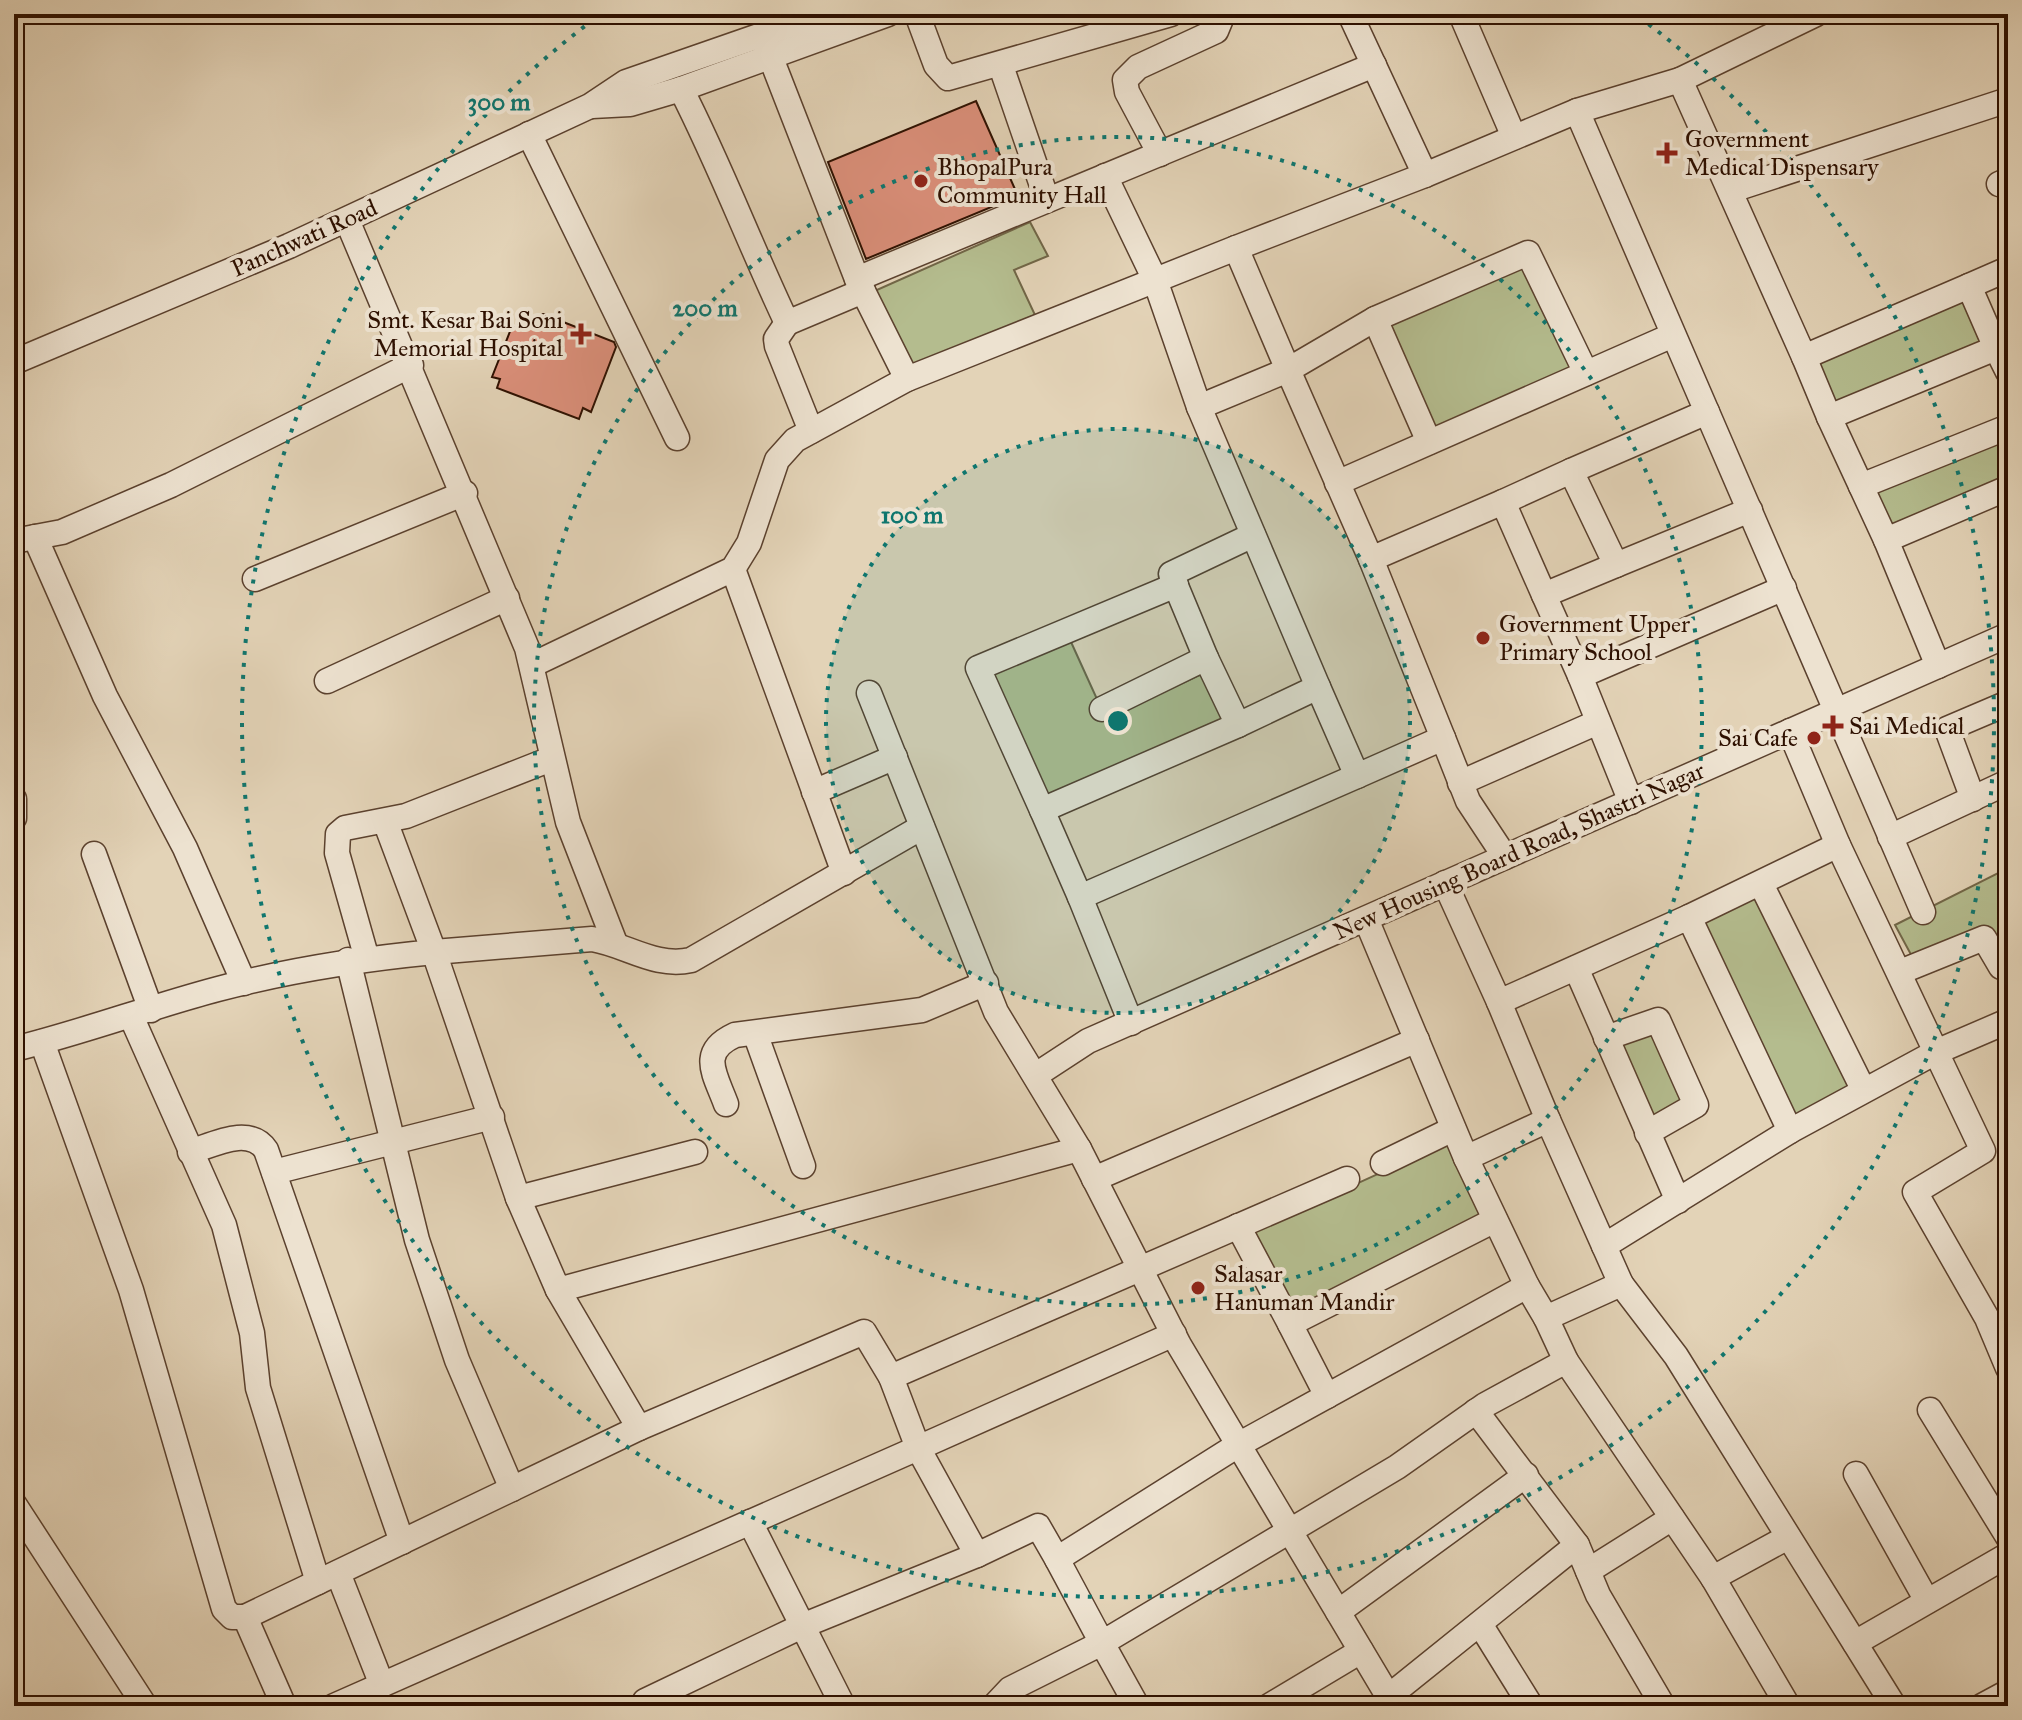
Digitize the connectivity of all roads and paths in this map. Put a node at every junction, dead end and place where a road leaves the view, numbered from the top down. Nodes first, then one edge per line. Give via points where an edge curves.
1 (822, 14) edge
2 (888, 14) edge
3 (917, 14) edge
4 (1171, 14) edge
5 (1223, 14) edge
6 (1350, 14) edge
7 (1816, 14) edge
8 (1470, 17) edge
9 (766, 46) junction
10 (1374, 65) junction
11 (1001, 66) junction
12 (1680, 80) junction
13 (681, 89) junction
14 (2008, 100) edge
15 (590, 106) junction
16 (1577, 111) junction
17 (529, 134) junction
18 (1514, 137) junction
19 (1160, 154) junction
20 (1425, 175) junction
21 (1105, 176) junction
22 (1732, 190) junction
23 (1047, 200) junction
24 (347, 220) junction
25 (1236, 248) junction
26 (2008, 269) edge
27 (1155, 280) junction
28 (860, 285) junction
29 (1969, 286) junction
30 (1375, 319) junction
31 (787, 323) junction
32 (1673, 335) junction
33 (1996, 348) junction
34 (1804, 357) junction
35 (14, 362) edge
36 (411, 365) junction
37 (1288, 370) junction
38 (2008, 372) edge
39 (1586, 373) junction
40 (907, 379) junction
41 (1199, 407) junction
42 (1707, 412) junction
43 (1829, 417) junction
44 (2008, 427) edge
45 (811, 431) junction
46 (677, 438) dead end
47 (1429, 442) junction
48 (1571, 471) junction
49 (1337, 483) junction
50 (1861, 486) junction
51 (2008, 488) edge
52 (465, 493) junction
53 (1503, 502) junction
54 (1750, 510) junction
55 (1253, 535) junction
56 (25, 539) edge
57 (1886, 540) junction
58 (1371, 559) junction
59 (1616, 565) junction
60 (733, 569) junction
61 (255, 579) dead end
62 (1176, 585) junction
63 (1784, 588) junction
64 (1544, 595) junction
65 (507, 598) junction
66 (2008, 635) edge
67 (1206, 658) junction
68 (532, 665) junction
69 (1938, 666) junction
70 (1580, 676) junction
71 (327, 681) dead end
72 (1318, 687) junction
73 (869, 693) dead end
74 (2008, 703) edge
75 (1102, 709) dead end
76 (1834, 711) junction
77 (1598, 722) junction
78 (1238, 725) junction
79 (1790, 731) junction
80 (1443, 738) junction
81 (895, 757) junction
82 (551, 759) junction
83 (1357, 776) junction
84 (2008, 782) edge
85 (1460, 783) junction
86 (814, 792) junction
87 (14, 799) edge
88 (1973, 799) junction
89 (1631, 802) junction
90 (1042, 810) junction
91 (14, 818) edge
92 (385, 821) junction
93 (922, 827) junction
94 (1890, 837) junction
95 (1838, 845) junction
96 (94, 854) dead end
97 (1505, 857) junction
98 (844, 873) junction
99 (1445, 883) junction
100 (1761, 884) junction
101 (1080, 897) junction
102 (1923, 912) dead end
103 (1689, 917) junction
104 (1366, 919) junction
105 (615, 943) junction
106 (434, 952) junction
107 (357, 960) junction
108 (2008, 964) edge
109 (1576, 968) junction
110 (1900, 972) junction
111 (244, 983) junction
112 (986, 983) junction
113 (1499, 1002) junction
114 (141, 1013) junction
115 (2008, 1021) edge
116 (1131, 1023) junction
117 (755, 1033) junction
118 (1606, 1038) junction
119 (1417, 1040) junction
120 (42, 1042) junction
121 (14, 1049) edge
122 (1936, 1052) junction
123 (1036, 1075) junction
124 (1863, 1089) junction
125 (726, 1104) dead end
126 (492, 1117) junction
127 (1548, 1120) junction
128 (1453, 1129) junction
129 (1790, 1131) junction
130 (1647, 1133) junction
131 (392, 1144) junction
132 (1079, 1149) junction
133 (190, 1152) junction
134 (695, 1152) dead end
135 (1466, 1158) junction
136 (1383, 1163) dead end
137 (803, 1166) dead end
138 (274, 1172) junction
139 (1094, 1179) junction
140 (1347, 1179) dead end
141 (518, 1198) junction
142 (1678, 1201) junction
143 (1495, 1220) junction
144 (1238, 1226) junction
145 (1604, 1246) junction
146 (1140, 1268) junction
147 (1621, 1284) junction
148 (1527, 1286) junction
149 (558, 1290) junction
150 (1546, 1318) junction
151 (1290, 1324) junction
152 (1174, 1334) junction
153 (1566, 1361) junction
154 (2008, 1368) edge
155 (891, 1377) junction
156 (1327, 1396) junction
157 (1930, 1410) dead end
158 (1476, 1411) junction
159 (639, 1428) junction
160 (1238, 1445) junction
161 (918, 1448) junction
162 (1856, 1474) dead end
163 (1526, 1475) junction
164 (512, 1489) junction
165 (14, 1504) edge
166 (1672, 1518) junction
167 (750, 1522) junction
168 (1290, 1531) junction
169 (1788, 1537) junction
170 (2008, 1537) edge
171 (402, 1542) junction
172 (1577, 1545) junction
173 (977, 1555) junction
174 (2008, 1555) edge
175 (1057, 1559) junction
176 (1588, 1571) junction
177 (328, 1577) junction
178 (1713, 1578) junction
179 (1927, 1601) junction
180 (1338, 1612) junction
181 (245, 1617) junction
182 (1480, 1624) junction
183 (802, 1626) junction
184 (1102, 1643) junction
185 (1855, 1643) junction
186 (1361, 1651) junction
187 (382, 1685) junction
188 (2008, 1692) edge
189 (645, 1701) dead end
190 (1391, 1702) edge
191 (145, 1706) edge
192 (284, 1706) edge
193 (334, 1706) edge
194 (843, 1706) edge
195 (994, 1706) edge
196 (1137, 1706) edge
197 (1269, 1706) edge
198 (1531, 1706) edge
199 (1663, 1706) edge
200 (1788, 1706) edge
201 (1894, 1706) edge
202 (1982, 1706) edge

1 - 9 street, Panchwati Road
2 - 9 street, Panchwati Road
3 - 11 street via 944,76 957,78
4 - 11 street
5 - 19 street via 1216,31 1138,67 1125,80
6 - 10 street
7 - 12 street
8 - 18 street
9 - 13 street, Panchwati Road
9 - 15 street, Panchwati Road via 626,82
9 - 28 street
10 - 19 street
10 - 20 street
11 - 23 street
12 - 16 street
12 - 22 street
13 - 15 street, Panchwati Road via 630,104
13 - 31 street
14 - 22 street
15 - 17 street, Panchwati Road
16 - 18 street
16 - 32 street
17 - 24 street, Panchwati Road
17 - 46 street
18 - 20 street
19 - 21 street
20 - 25 street
21 - 23 street
21 - 27 street
22 - 34 street
23 - 28 street
24 - 35 street, Panchwati Road
24 - 36 street
25 - 27 street
25 - 37 street
26 - 29 street
27 - 40 street
27 - 41 street
28 - 31 street
28 - 40 street
29 - 33 street
29 - 34 street
30 - 37 street
30 - 39 street via 1528,253
30 - 47 street
31 - 45 street via 777,346
32 - 39 street
32 - 42 street
33 - 38 street
33 - 43 street
34 - 43 street
36 - 52 street
36 - 56 street via 171,485 62,532
37 - 41 street
37 - 49 street
39 - 47 street
40 - 45 street
41 - 55 street
42 - 48 street
42 - 54 street
43 - 50 street
44 - 50 street
45 - 60 street via 777,460 749,543
47 - 49 street
48 - 53 street
48 - 59 street
49 - 58 street
50 - 57 street
51 - 57 street
52 - 61 street
52 - 65 street
53 - 58 street
53 - 64 street
54 - 59 street
54 - 63 street
55 - 62 street via 1171,574
55 - 72 street
56 - 111 street via 185,848
57 - 69 street
58 - 80 street
59 - 64 street
60 - 68 street
60 - 86 street
62 - 67 street
62 - 90 street via 978,668
63 - 70 street
63 - 76 street
64 - 70 street
65 - 68 street
65 - 71 street
66 - 69 street, New Housing Board Road, Shastri Nagar
67 - 75 street
67 - 78 street
68 - 82 street
69 - 76 street, New Housing Board Road, Shastri Nagar
70 - 77 street
72 - 78 street
72 - 83 street
73 - 81 street
74 - 88 street via 1947,729
76 - 79 street, New Housing Board Road, Shastri Nagar
76 - 94 street
77 - 85 street
77 - 89 street
78 - 90 street
79 - 89 street, New Housing Board Road, Shastri Nagar
79 - 95 street
80 - 83 street
80 - 85 street
81 - 86 street
81 - 93 street
82 - 92 street
82 - 105 street via 568,822
83 - 101 street
84 - 88 street
85 - 97 street
86 - 98 street
87 - 91 street
88 - 94 street
89 - 97 street, New Housing Board Road, Shastri Nagar
90 - 101 street
92 - 106 street
92 - 107 street via 345,828 336,844
93 - 98 street
93 - 112 street
94 - 102 street
95 - 100 street
95 - 110 street
96 - 114 street
97 - 99 street, New Housing Board Road, Shastri Nagar
98 - 105 street via 691,960 670,964
99 - 104 street, New Housing Board Road, Shastri Nagar
99 - 113 street
100 - 103 street
100 - 124 street
101 - 116 street
103 - 109 street
103 - 129 street
104 - 116 street, New Housing Board Road, Shastri Nagar
104 - 119 street
105 - 106 street via 592,939
106 - 107 street
106 - 126 street
107 - 111 street
107 - 131 street
108 - 110 street via 2001,967 1984,938
109 - 113 street
109 - 118 street
110 - 122 street
111 - 114 street
112 - 117 street via 922,1010
112 - 123 street via 996,1012
113 - 127 street
114 - 120 street
114 - 133 street
115 - 122 street
116 - 123 street, New Housing Board Road, Shastri Nagar via 1088,1041
117 - 125 street via 723,1041 713,1052 711,1063
117 - 137 street
118 - 130 street
118 - 130 street via 1658,1020 1696,1105
119 - 128 street
119 - 139 street
120 - 121 street
120 - 181 street via 131,1290 224,1609 232,1617
122 - 124 street
122 - 154 street via 1983,1151 1915,1192 1987,1318
123 - 132 street
124 - 129 street
126 - 131 street
126 - 141 street
127 - 135 street
127 - 145 street
128 - 135 street
128 - 136 street
129 - 142 street
130 - 142 street
131 - 138 street
131 - 164 street via 457,1360
132 - 139 street
132 - 149 street
133 - 138 street via 253,1137 266,1150
133 - 177 street via 224,1225 245,1297 258,1388
134 - 141 street
135 - 143 street
138 - 171 street
139 - 146 street
140 - 144 street
141 - 149 street
142 - 145 street
143 - 148 street
143 - 151 street
144 - 146 street
144 - 151 street
145 - 147 street
146 - 152 street
146 - 155 street
147 - 150 street
147 - 169 street via 1676,1356
148 - 150 street
148 - 156 street
149 - 159 street
150 - 153 street
151 - 156 street
152 - 160 street
152 - 161 street
153 - 158 street
153 - 166 street
155 - 159 street via 864,1332
155 - 161 street
156 - 160 street
157 - 170 street
158 - 163 street
158 - 168 street via 1397,1467
159 - 164 street
160 - 168 street
160 - 175 street
161 - 167 street
161 - 173 street
162 - 179 street
163 - 172 street
163 - 180 street
164 - 171 street
165 - 191 street
166 - 176 street
166 - 178 street
167 - 183 street
167 - 187 street
168 - 180 street
168 - 184 street
169 - 178 street
169 - 185 street
171 - 177 street
172 - 176 street
172 - 182 street
173 - 175 street via 1038,1526
173 - 183 street
174 - 179 street
175 - 184 street
176 - 199 street
177 - 181 street
177 - 187 street
178 - 200 street
179 - 185 street
180 - 186 street
181 - 192 street
182 - 190 street
182 - 198 street
183 - 189 street
183 - 194 street
184 - 195 street via 1010,1689
184 - 196 street
185 - 201 street
186 - 190 street
186 - 197 street
187 - 193 street
188 - 202 street

